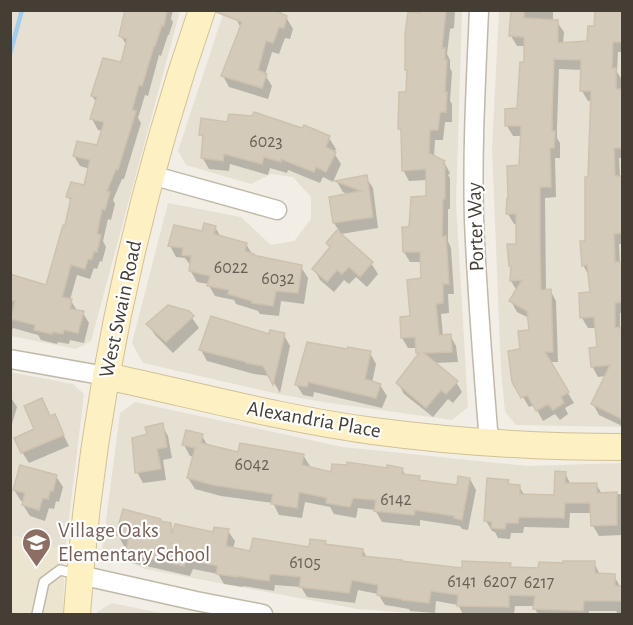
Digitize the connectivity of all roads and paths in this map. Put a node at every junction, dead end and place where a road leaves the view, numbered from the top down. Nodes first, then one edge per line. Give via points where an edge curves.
1 (202, 10) edge
2 (479, 10) edge
3 (151, 175) junction
4 (277, 210) dead end
5 (10, 359) edge
6 (106, 376) junction
7 (489, 442) junction
8 (622, 447) edge
9 (80, 575) junction
10 (37, 615) edge
11 (77, 615) edge
12 (263, 615) edge

1 - 3 street, West Swain Road
2 - 7 street, Porter Way via 474,219
3 - 4 street
3 - 6 street, West Swain Road via 124,281
5 - 6 street, Alexandria Place
6 - 7 street, Alexandria Place via 372,431
6 - 9 street, West Swain Road
7 - 8 street, Alexandria Place
9 - 10 lane via 60,570 44,582
9 - 11 street, West Swain Road
9 - 12 street

